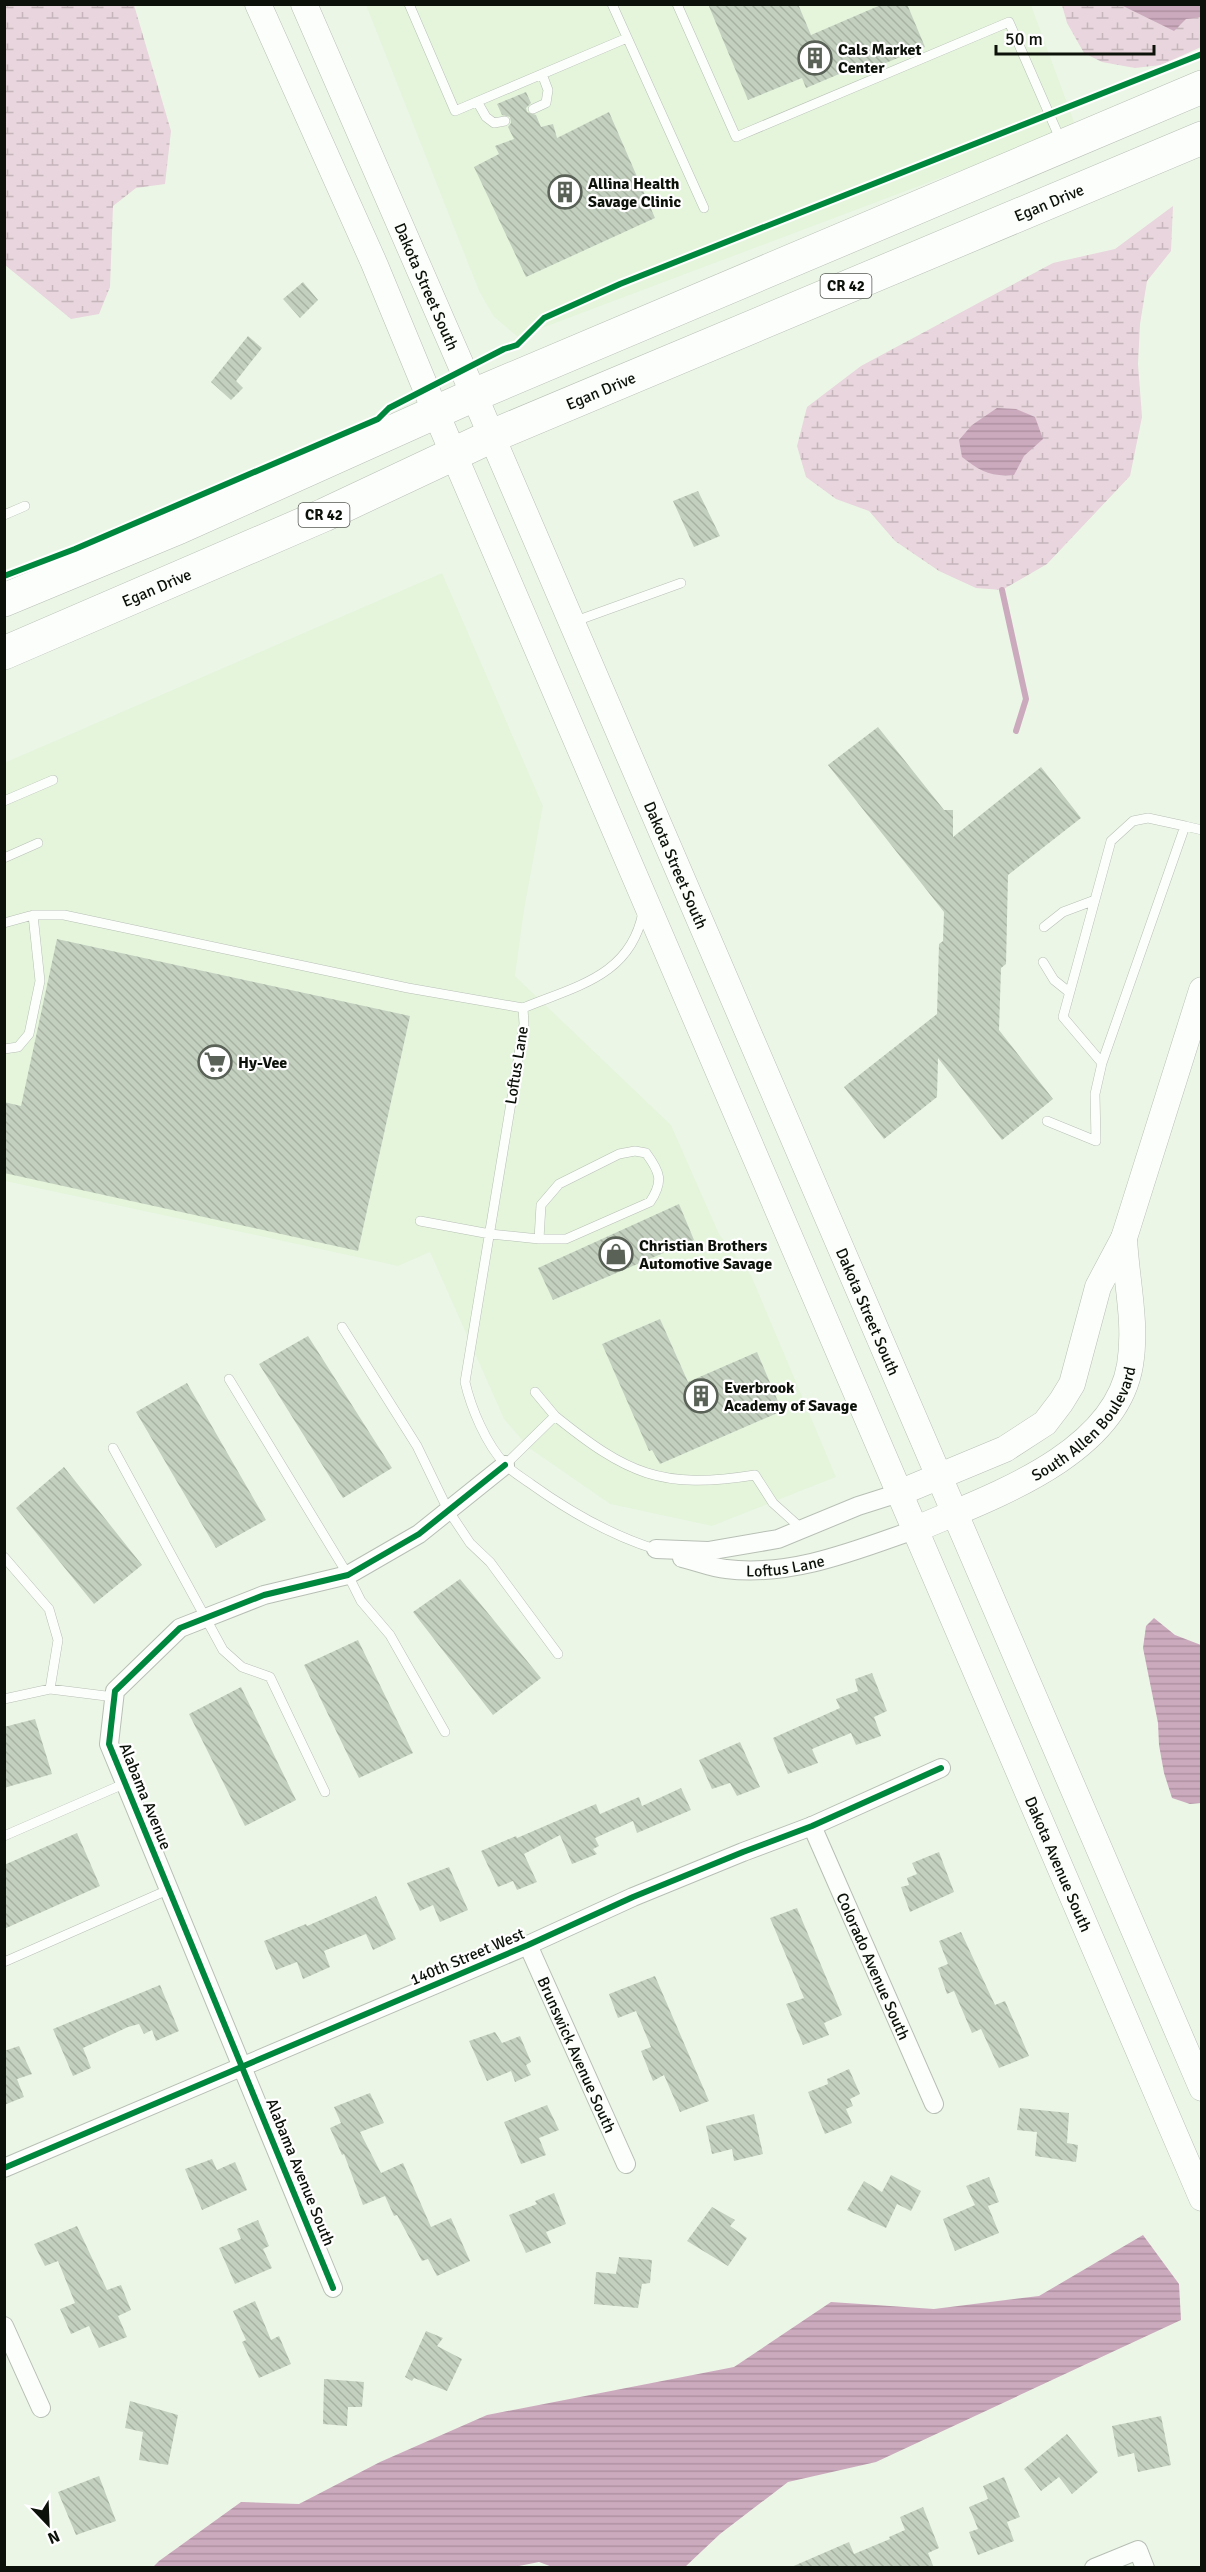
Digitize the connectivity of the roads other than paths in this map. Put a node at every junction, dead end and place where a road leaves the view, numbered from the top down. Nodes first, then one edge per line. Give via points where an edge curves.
1 (258, 4) edge
2 (304, 4) edge
3 (409, 4) edge
4 (612, 4) edge
5 (677, 4) edge
6 (627, 38) junction
7 (542, 74) junction
8 (1202, 87) edge
9 (478, 103) junction
10 (533, 109) dead end
11 (505, 121) dead end
12 (1202, 138) edge
13 (1063, 146) junction
14 (704, 208) dead end
15 (474, 395) junction
16 (436, 413) junction
17 (492, 436) junction
18 (453, 454) junction
19 (25, 506) dead end
20 (4, 515) edge
21 (681, 583) dead end
22 (4, 600) edge
23 (572, 622) junction
24 (4, 652) edge
25 (53, 780) dead end
26 (4, 801) edge
27 (1185, 826) junction
28 (1202, 830) edge
29 (38, 843) dead end
30 (4, 858) edge
31 (1095, 900) junction
32 (645, 901) junction
33 (33, 915) junction
34 (4, 922) edge
35 (1044, 927) dead end
36 (1043, 962) dead end
37 (1202, 990) edge
38 (1070, 992) junction
39 (524, 1008) junction
40 (4, 1049) edge
41 (1102, 1063) junction
42 (1047, 1121) dead end
43 (420, 1221) dead end
44 (490, 1234) junction
45 (1124, 1238) junction
46 (539, 1239) junction
47 (342, 1327) dead end
48 (229, 1379) dead end
49 (535, 1392) dead end
50 (555, 1416) junction
51 (113, 1448) dead end
52 (505, 1465) junction
53 (940, 1477) junction
54 (899, 1493) junction
55 (448, 1510) junction
56 (955, 1512) junction
57 (804, 1530) junction
58 (914, 1530) junction
59 (656, 1550) junction
60 (677, 1556) joint
61 (4, 1557) edge
62 (348, 1575) junction
63 (206, 1617) junction
64 (558, 1654) dead end
65 (50, 1689) junction
66 (114, 1697) junction
67 (4, 1699) edge
68 (444, 1732) dead end
69 (940, 1768) dead end
70 (126, 1784) junction
71 (325, 1792) dead end
72 (812, 1826) junction
73 (4, 1836) edge
74 (170, 1889) junction
75 (528, 1945) junction
76 (4, 1962) edge
77 (243, 2066) junction
78 (1202, 2088) edge
79 (934, 2104) dead end
80 (626, 2164) dead end
81 (4, 2168) edge
82 (1202, 2198) edge
83 (333, 2288) dead end
84 (4, 2326) edge
85 (41, 2408) dead end
86 (1094, 2568) edge
87 (1146, 2568) edge

1 - 16 main road via 374,263
2 - 15 main road, Dakota Street South
3 - 9 lane via 455,111
4 - 6 lane
5 - 13 lane via 736,137 1009,22
6 - 7 lane
6 - 14 lane
7 - 9 lane
7 - 10 lane via 548,90 546,102
8 - 13 highway, CR 42
9 - 11 lane via 494,123
12 - 17 highway, Egan Drive / CR 42
13 - 15 highway, CR 42
15 - 16 highway, CR 42
15 - 17 main road, Dakota Street South
16 - 18 main road
16 - 22 highway, CR 42
17 - 18 highway, Egan Drive / CR 42
17 - 23 main road, Dakota Street South
18 - 24 highway, Egan Drive / CR 42 via 324,515
18 - 32 main road
19 - 20 lane
21 - 23 lane
23 - 53 main road, Dakota Street South
25 - 26 lane
27 - 28 lane
27 - 31 lane via 1148,818 1133,821 1111,841
27 - 41 lane
29 - 30 lane
31 - 35 lane via 1063,912
31 - 38 lane
32 - 39 lane via 640,930 622,960 605,973
32 - 54 main road
33 - 34 lane, Loftus Lane
33 - 39 lane, Loftus Lane via 64,915 408,988
33 - 40 lane via 40,981 29,1034 18,1047
36 - 38 lane via 1054,980
37 - 45 main road, South Allen Boulevard
38 - 41 lane via 1063,1017
39 - 44 lane, Loftus Lane
41 - 42 lane via 1095,1094 1096,1141
43 - 44 lane
44 - 46 lane
44 - 52 lane, Loftus Lane via 465,1382 475,1417
45 - 53 main road, South Allen Boulevard via 1098,1287 1072,1384 1045,1423 1005,1449
45 - 56 main road, South Allen Boulevard via 1133,1326 1130,1366 1120,1394 1088,1437 1062,1460
46 - 46 lane via 566,1239 650,1202 658,1190 658,1170 646,1153 635,1151 619,1154 559,1184 541,1205
47 - 55 lane via 417,1446
48 - 62 lane
49 - 50 lane
50 - 52 lane
50 - 57 lane via 591,1445 632,1469 673,1480 716,1481 755,1475 773,1503
51 - 63 lane
52 - 55 street
52 - 59 lane, Loftus Lane via 568,1509
53 - 54 main road, South Allen Boulevard
53 - 56 main road, Dakota Street South
54 - 57 street, Loftus Lane
54 - 58 main road
55 - 62 street via 419,1534
55 - 64 lane
56 - 58 main road, South Allen Boulevard
56 - 78 main road, Dakota Street South
57 - 59 street, Loftus Lane via 778,1539 708,1551
58 - 60 street, Loftus Lane via 806,1565 765,1571 725,1569
58 - 82 main road, Dakota Avenue South
59 - 60 lane, Loftus Lane
61 - 65 lane via 49,1609 58,1640
62 - 63 street via 264,1595
62 - 68 lane via 361,1601 390,1635
63 - 66 street via 180,1628 114,1690
63 - 71 lane via 223,1650 242,1667 270,1677
65 - 66 lane
65 - 67 lane
66 - 70 street, Alabama Avenue via 109,1744
69 - 72 street, 140th Street West
70 - 73 lane
70 - 74 street, Alabama Avenue
72 - 75 street, 140th Street West via 710,1865
72 - 79 street, Colorado Avenue South
74 - 76 lane
74 - 77 street, Alabama Avenue
75 - 77 street, 140th Street West
75 - 80 street, Brunswick Avenue South
77 - 81 street, 140th Street West
77 - 83 street, Alabama Avenue South
84 - 85 street
86 - 87 street via 1138,2550

